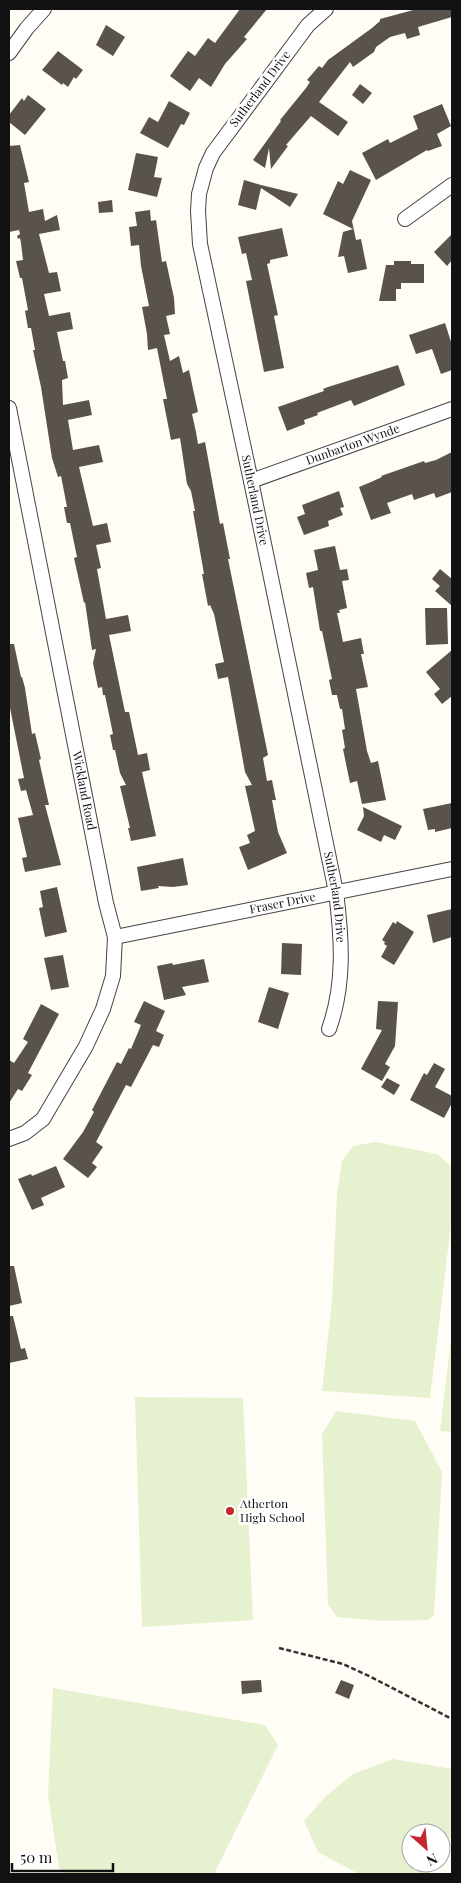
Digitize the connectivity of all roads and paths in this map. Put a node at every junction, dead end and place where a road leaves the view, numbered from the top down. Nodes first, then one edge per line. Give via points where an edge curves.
1 (44, 9) edge
2 (326, 9) edge
3 (9, 53) edge
4 (452, 185) edge
5 (405, 219) dead end
6 (452, 408) edge
7 (9, 413) edge
8 (13, 444) edge
9 (251, 481) junction
10 (452, 869) edge
11 (336, 892) junction
12 (114, 937) junction
13 (329, 1029) dead end
14 (9, 1139) edge
15 (279, 1648) dead end
16 (452, 1719) edge

1 - 3 street
2 - 9 street, Sutherland Drive via 308,25 224,136 206,168 199,194 200,244
4 - 5 street
6 - 9 street, Dunbarton Wynde
7 - 8 street, Wickland Road
8 - 12 street, Wickland Road
9 - 11 street, Sutherland Drive
10 - 11 street, Fraser Drive
11 - 12 street, Fraser Drive
11 - 13 street, Sutherland Drive via 342,965 336,1010
12 - 14 street, Wickland Road via 112,984 86,1046 43,1119 25,1133
15 - 16 path via 343,1664

